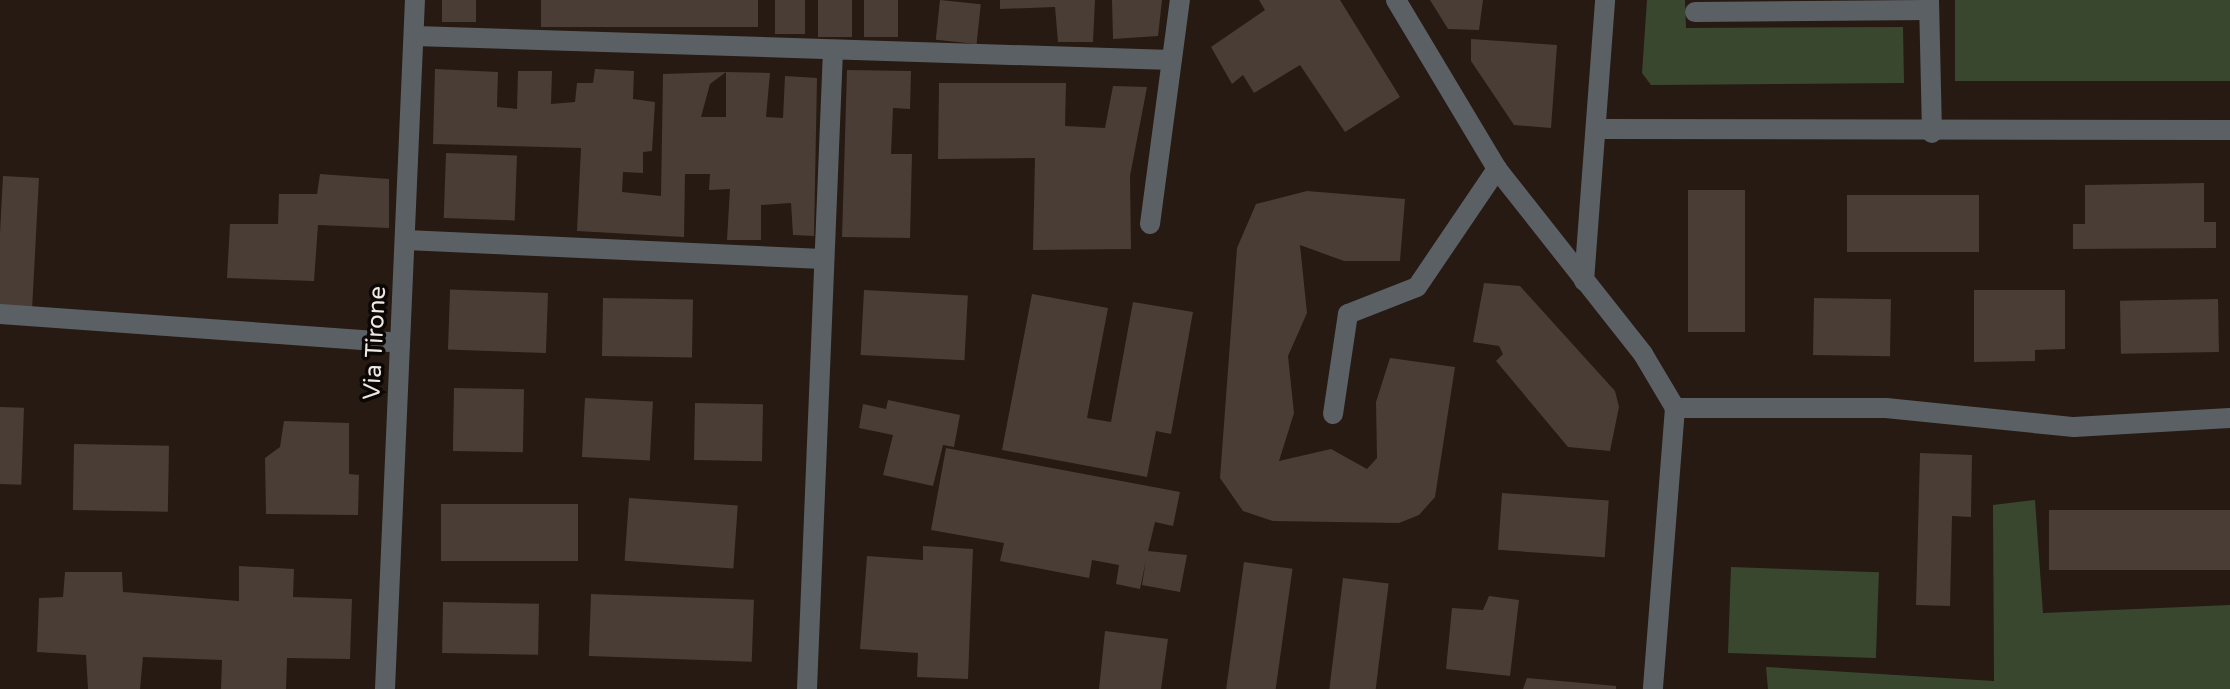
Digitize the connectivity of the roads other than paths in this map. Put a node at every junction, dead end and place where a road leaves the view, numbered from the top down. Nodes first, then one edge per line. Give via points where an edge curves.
1 (415, 0) edge
2 (1180, 0) edge
3 (1396, 0) edge
4 (1605, 0) edge
5 (1929, 5) edge
6 (1695, 12) dead end
7 (415, 36) junction
8 (833, 51) junction
9 (1172, 60) junction
10 (1596, 129) junction
11 (2230, 130) edge
12 (1932, 133) junction
13 (1497, 169) junction
14 (1150, 224) dead end
15 (406, 240) junction
16 (823, 259) junction
17 (1584, 281) junction
18 (0, 314) edge
19 (400, 343) junction
20 (1675, 408) junction
21 (1333, 414) dead end
22 (2230, 418) edge
23 (385, 689) edge
24 (807, 689) edge
25 (1653, 689) edge

1 - 7 street, Via Tirone
2 - 9 street
3 - 13 street
4 - 10 street
5 - 6 street
5 - 12 street
7 - 8 street
7 - 15 street, Via Tirone
8 - 9 street
8 - 16 street
9 - 14 street
10 - 12 street
10 - 17 street
11 - 12 street
13 - 17 street
13 - 21 street via 1417,287 1348,314
15 - 16 street
15 - 19 street, Via Tirone
16 - 24 street
17 - 20 street via 1643,354
18 - 19 street
19 - 23 street, Via Tirone
20 - 22 street via 1886,408 2074,427
20 - 25 street

